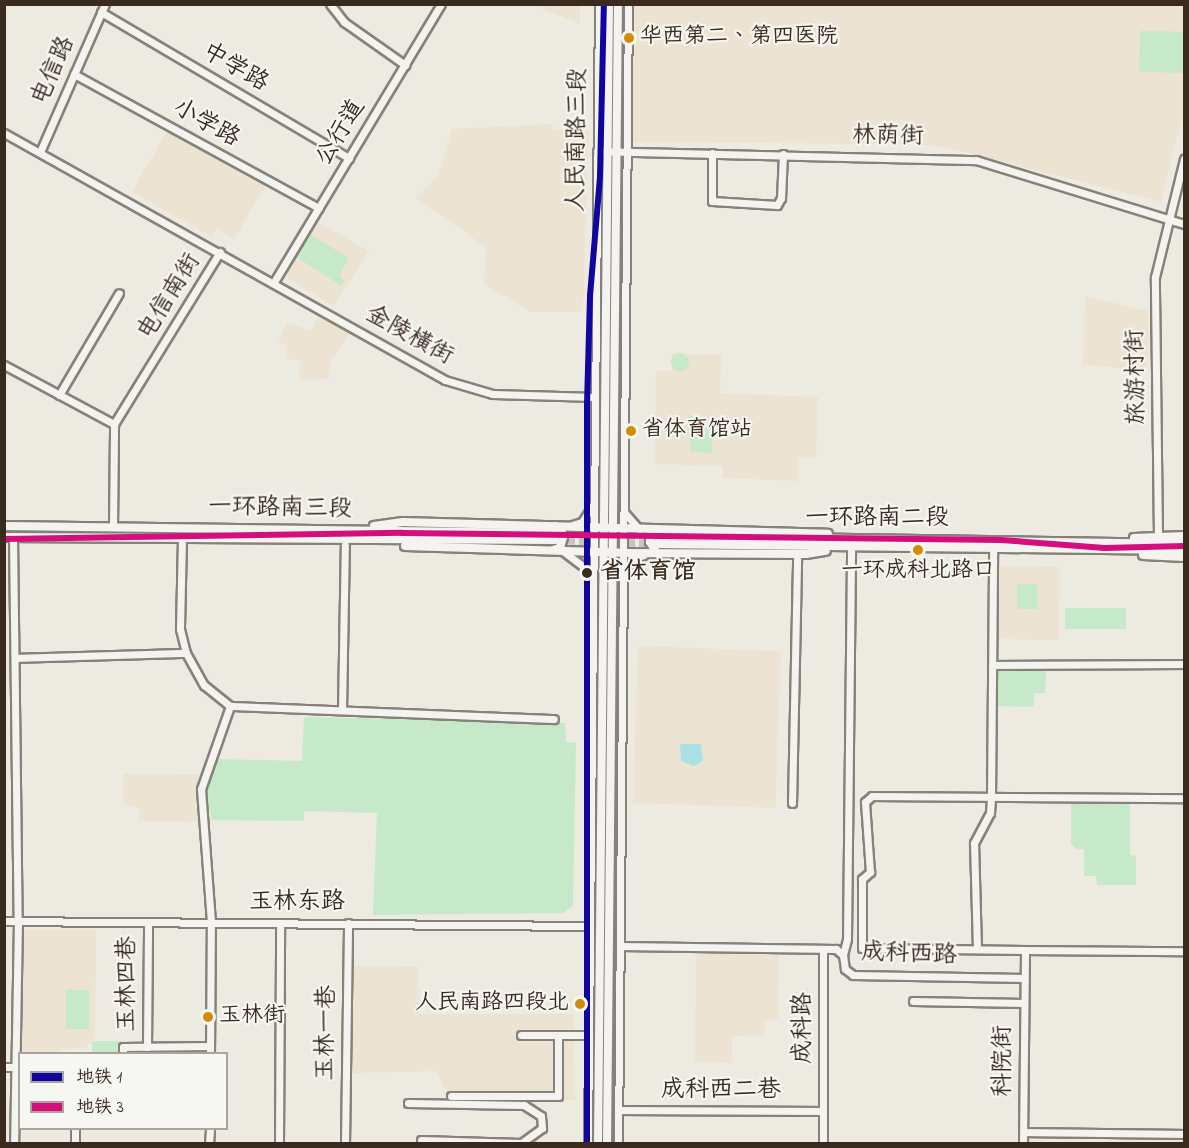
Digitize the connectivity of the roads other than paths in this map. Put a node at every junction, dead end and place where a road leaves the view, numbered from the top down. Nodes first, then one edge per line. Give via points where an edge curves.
1 (105, 4) edge
2 (330, 4) edge
3 (435, 4) edge
4 (441, 4) edge
5 (599, 4) edge
6 (609, 4) edge
7 (618, 4) edge
8 (628, 4) edge
9 (101, 12) junction
10 (403, 64) junction
11 (74, 74) junction
12 (4, 133) edge
13 (597, 151) junction
14 (612, 151) junction
15 (627, 151) junction
16 (40, 152) junction
17 (712, 153) junction
18 (783, 154) junction
19 (347, 157) junction
20 (1185, 159) edge
21 (318, 207) junction
22 (1170, 220) junction
23 (1185, 224) edge
24 (220, 252) junction
25 (273, 281) junction
26 (119, 293) dead end
27 (5, 368) edge
28 (60, 395) junction
29 (595, 397) junction
30 (114, 424) junction
31 (594, 503) junction
32 (624, 512) junction
33 (4, 526) edge
34 (113, 526) junction
35 (569, 526) junction
36 (593, 529) junction
37 (609, 529) junction
38 (624, 529) junction
39 (639, 529) junction
40 (555, 533) junction
41 (1158, 536) junction
42 (1185, 536) edge
43 (9, 537) edge
44 (182, 539) junction
45 (1097, 540) junction
46 (345, 543) junction
47 (655, 543) junction
48 (1185, 544) edge
49 (846, 548) junction
50 (993, 549) junction
51 (557, 550) junction
52 (1185, 550) edge
53 (594, 551) junction
54 (1101, 551) junction
55 (608, 552) junction
56 (623, 553) junction
57 (797, 554) junction
58 (1185, 557) edge
59 (623, 575) junction
60 (593, 582) junction
61 (186, 653) junction
62 (16, 658) junction
63 (1185, 664) edge
64 (992, 665) junction
65 (230, 706) junction
66 (342, 710) junction
67 (554, 719) dead end
68 (991, 797) junction
69 (1185, 798) edge
70 (792, 803) dead end
71 (4, 921) edge
72 (18, 921) junction
73 (148, 922) junction
74 (211, 922) junction
75 (280, 923) junction
76 (348, 923) junction
77 (590, 926) junction
78 (620, 946) junction
79 (823, 949) junction
80 (977, 949) junction
81 (1025, 950) junction
82 (1185, 951) edge
83 (843, 956) junction
84 (1024, 978) junction
85 (913, 1001) dead end
86 (1024, 1003) junction
87 (521, 1035) dead end
88 (558, 1035) junction
89 (588, 1035) junction
90 (147, 1047) junction
91 (210, 1050) edge
92 (123, 1052) edge
93 (4, 1067) edge
94 (17, 1067) edge
95 (451, 1095) dead end
96 (408, 1103) dead end
97 (618, 1110) junction
98 (823, 1111) junction
99 (1023, 1132) junction
100 (1185, 1134) edge
101 (421, 1140) dead end
102 (14, 1143) edge
103 (279, 1143) edge
104 (345, 1143) edge
105 (513, 1143) edge
106 (588, 1143) edge
107 (598, 1143) edge
108 (608, 1143) edge
109 (618, 1143) edge
110 (823, 1143) edge
111 (1023, 1143) edge

1 - 9 street, 电信路
2 - 10 street via 344,22
3 - 10 street, 公行道
4 - 10 street, 公行道
5 - 13 street, 人民南路三段
6 - 14 main road, 人民南路三段
7 - 14 main road, 人民南路三段
8 - 15 street, 人民南路三段
9 - 11 street, 电信路
9 - 19 street, 中学路
10 - 19 street, 公行道
11 - 16 street, 电信路
11 - 21 street, 小学路
12 - 16 street, 电信南街
13 - 14 street, 林荫街
13 - 29 street, 人民南路三段
14 - 15 street, 林荫街
14 - 37 main road, 人民南路三段
15 - 17 street, 林荫街
15 - 32 street, 人民南路三段
16 - 24 street, 电信南街
17 - 18 street, 林荫街
17 - 18 street via 712,201 777,205 782,198
18 - 22 street, 林荫街 via 976,160
19 - 21 street, 公行道
20 - 22 street, 旅游村街
21 - 25 street, 公行道
22 - 23 street, 林荫街
22 - 41 street, 旅游村街 via 1155,277
24 - 25 street, 金陵横街
24 - 30 street, 电信南街
25 - 29 street, 金陵横街 via 454,384 492,394
26 - 28 street
27 - 28 street
28 - 30 street
29 - 31 street, 人民南路三段
30 - 34 street
31 - 35 street via 582,522
31 - 36 street, 人民南路三段
32 - 38 street, 人民南路三段
32 - 39 street
33 - 34 main road, 一环路南三段
34 - 40 main road, 一环路南三段 via 350,529 403,522
35 - 36 main road
35 - 40 main road
36 - 37 main road
36 - 53 street, 人民南路三段
37 - 38 main road
37 - 55 main road, 人民南路三段
38 - 39 main road
38 - 56 street, 人民南路三段
39 - 47 main road
40 - 46 main road, 一环路南三段
40 - 51 main road via 561,528 563,537
41 - 42 main road
41 - 45 main road
43 - 44 main road, 一环路南三段
43 - 62 street
44 - 46 main road, 一环路南三段
44 - 61 street via 180,629
45 - 47 main road, 一环路南二段 via 843,536 805,531
45 - 48 main road
46 - 51 main road
46 - 66 street
47 - 49 main road, 一环路南二段
47 - 56 main road
47 - 57 main road
47 - 59 street via 634,558
49 - 50 main road, 一环路南二段
49 - 57 main road
49 - 83 street via 847,939
50 - 54 main road, 一环路南二段
50 - 64 street
51 - 53 main road
51 - 60 street via 589,571
52 - 54 main road
53 - 55 main road
53 - 60 street, 人民南路三段
54 - 58 main road
55 - 56 main road
55 - 107 main road
55 - 108 main road
56 - 59 street, 人民南路三段
57 - 70 street
59 - 78 street, 人民南路三段
60 - 77 street, 人民南路三段
61 - 62 street
61 - 65 street via 204,685
62 - 72 street
63 - 64 street
64 - 68 street
65 - 66 street
65 - 74 street via 201,789
66 - 67 street
68 - 69 street
68 - 80 street via 990,813 974,843
68 - 80 street via 872,796 865,802 870,872 862,879 862,948
71 - 72 street, 玉林东路
72 - 73 street, 玉林东路
72 - 94 street
73 - 74 street, 玉林东路
73 - 90 street, 玉林四巷
74 - 75 street, 玉林东路
74 - 91 street
75 - 76 street, 玉林东路
75 - 103 street
76 - 77 street, 玉林东路
76 - 104 street, 玉林一巷
77 - 89 street, 人民南路三段
78 - 79 street, 成科西路
78 - 97 street, 人民南路三段
79 - 83 street, 成科西路 via 836,949
79 - 98 street, 成科路
80 - 81 street
81 - 82 street
81 - 84 street
83 - 84 street, 成科西路 via 845,969 853,975
84 - 86 street, 科院街
85 - 86 street
86 - 99 street, 科院街
87 - 88 street
88 - 89 street
88 - 95 street via 558,1095
89 - 106 street, 人民南路三段
90 - 91 street
90 - 92 street via 123,1047
93 - 94 street
94 - 102 street
96 - 105 street via 524,1105 541,1116 542,1128 521,1143
97 - 98 street, 成科西二巷
97 - 109 street, 人民南路三段
98 - 110 street, 成科路
99 - 100 street
99 - 111 street, 科院街
101 - 105 street

